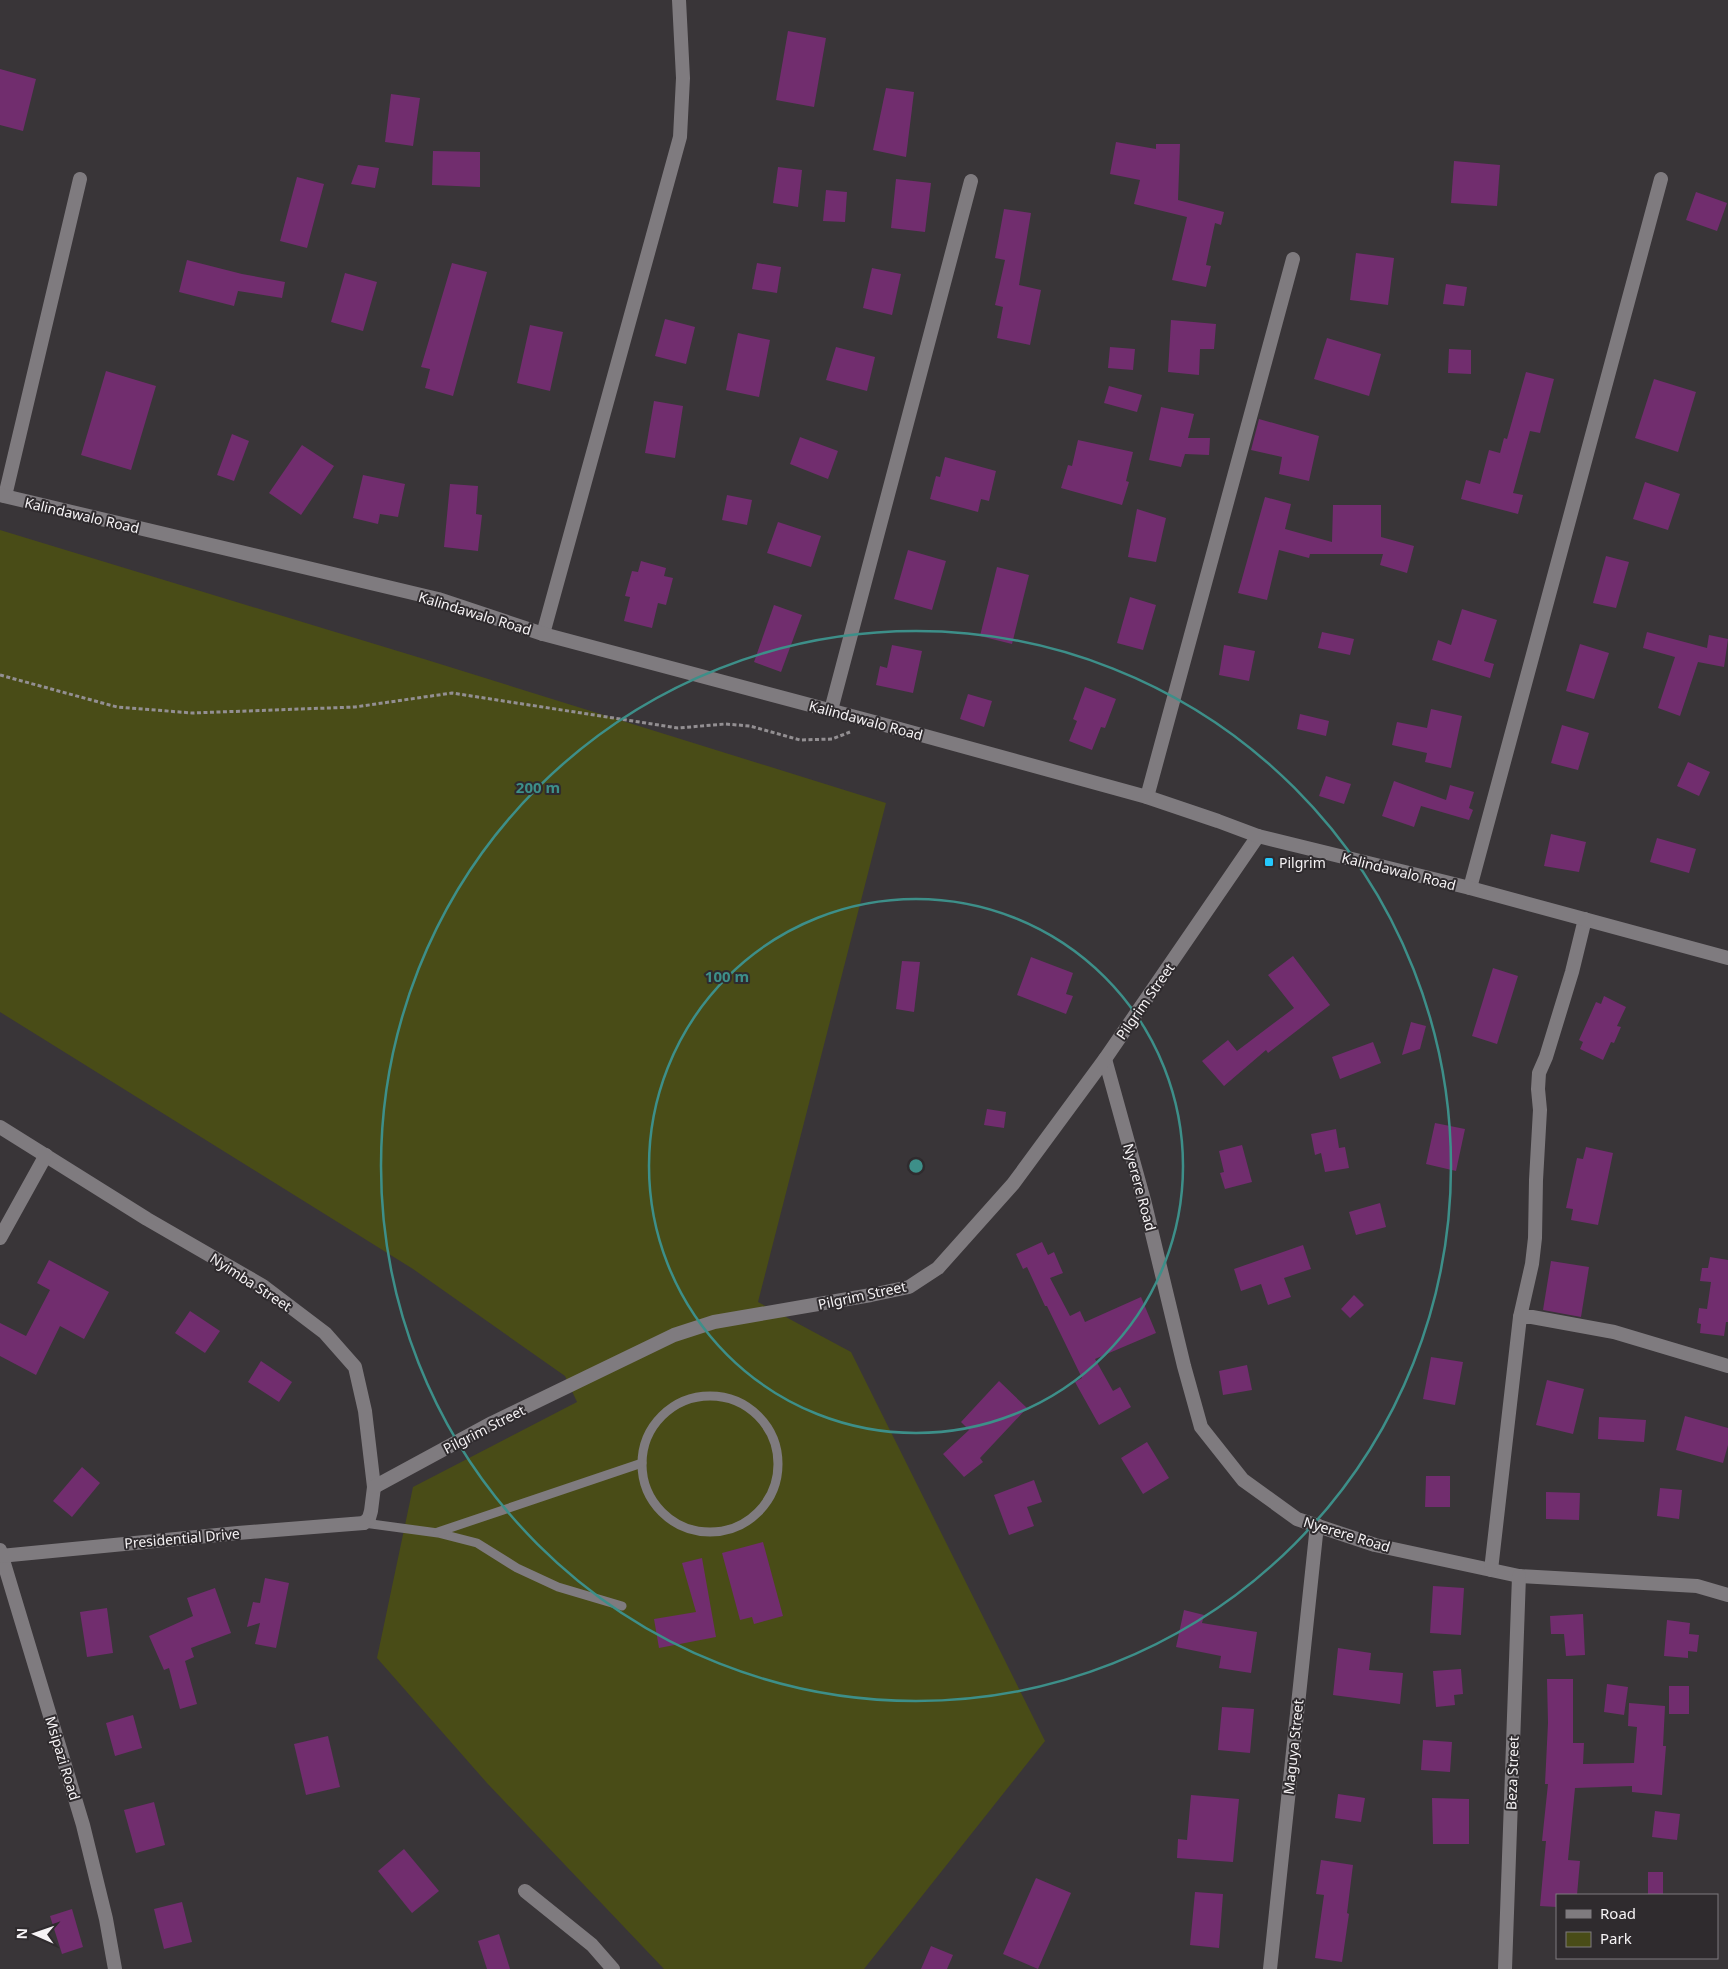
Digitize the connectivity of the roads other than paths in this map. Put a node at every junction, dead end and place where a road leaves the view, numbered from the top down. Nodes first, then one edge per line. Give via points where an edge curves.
1 (679, 0) edge
2 (80, 179) dead end
3 (1662, 179) dead end
4 (971, 180) dead end
5 (1293, 259) dead end
6 (3, 496) edge
7 (543, 634) junction
8 (831, 710) junction
9 (1147, 797) junction
10 (1258, 836) junction
11 (1470, 888) junction
12 (1585, 919) junction
13 (1728, 958) edge
14 (1105, 1059) junction
15 (0, 1127) edge
16 (46, 1155) junction
17 (0, 1238) edge
18 (1520, 1317) junction
19 (1728, 1366) edge
20 (642, 1463) junction
21 (374, 1488) junction
22 (364, 1523) junction
23 (1317, 1525) junction
24 (438, 1532) junction
25 (0, 1554) edge
26 (1491, 1570) junction
27 (1519, 1576) junction
28 (1728, 1594) edge
29 (622, 1606) dead end
30 (525, 1891) dead end
31 (115, 1969) edge
32 (613, 1969) edge
33 (1270, 1969) edge
34 (1505, 1969) edge

1 - 7 street via 683,78 680,137
2 - 6 street
3 - 11 street
4 - 8 street
5 - 9 street
6 - 7 street, Kalindawalo Road via 438,599
7 - 8 street, Kalindawalo Road
8 - 9 street, Kalindawalo Road
9 - 10 street, Kalindawalo Road
10 - 11 street, Kalindawalo Road
10 - 14 street, Pilgrim Street
11 - 12 street, Kalindawalo Road
12 - 13 street, Kalindawalo Road
12 - 18 street via 1564,1000 1539,1074 1535,1238
14 - 21 street, Pilgrim Street via 1013,1184 938,1268 909,1287 714,1322 674,1335 492,1423
14 - 23 street, Nyerere Road via 1201,1427 1242,1480 1297,1519
15 - 16 street, Nyimba Street
16 - 17 street
16 - 21 street, Nyimba Street via 147,1219 263,1286 325,1333 355,1367 366,1411
18 - 19 street via 1614,1332
18 - 26 street
20 - 20 lane via 647,1437 662,1415 685,1400 711,1395 737,1401 759,1416 774,1439 778,1465 773,1492 758,1514 735,1528 709,1533 683,1528 661,1512 646,1490
20 - 24 lane
21 - 22 street, Nyimba Street via 372,1511
22 - 24 lane
22 - 25 street, Presidential Drive
23 - 26 street, Nyerere Road via 1375,1545
23 - 33 street, Maguya Street
24 - 29 lane via 477,1544 558,1587
25 - 31 street, Msipazi Road via 83,1825
26 - 27 street, Nyerere Road
27 - 28 street, Nyerere Road via 1697,1586
27 - 34 street, Beza Street
30 - 32 street via 592,1945

